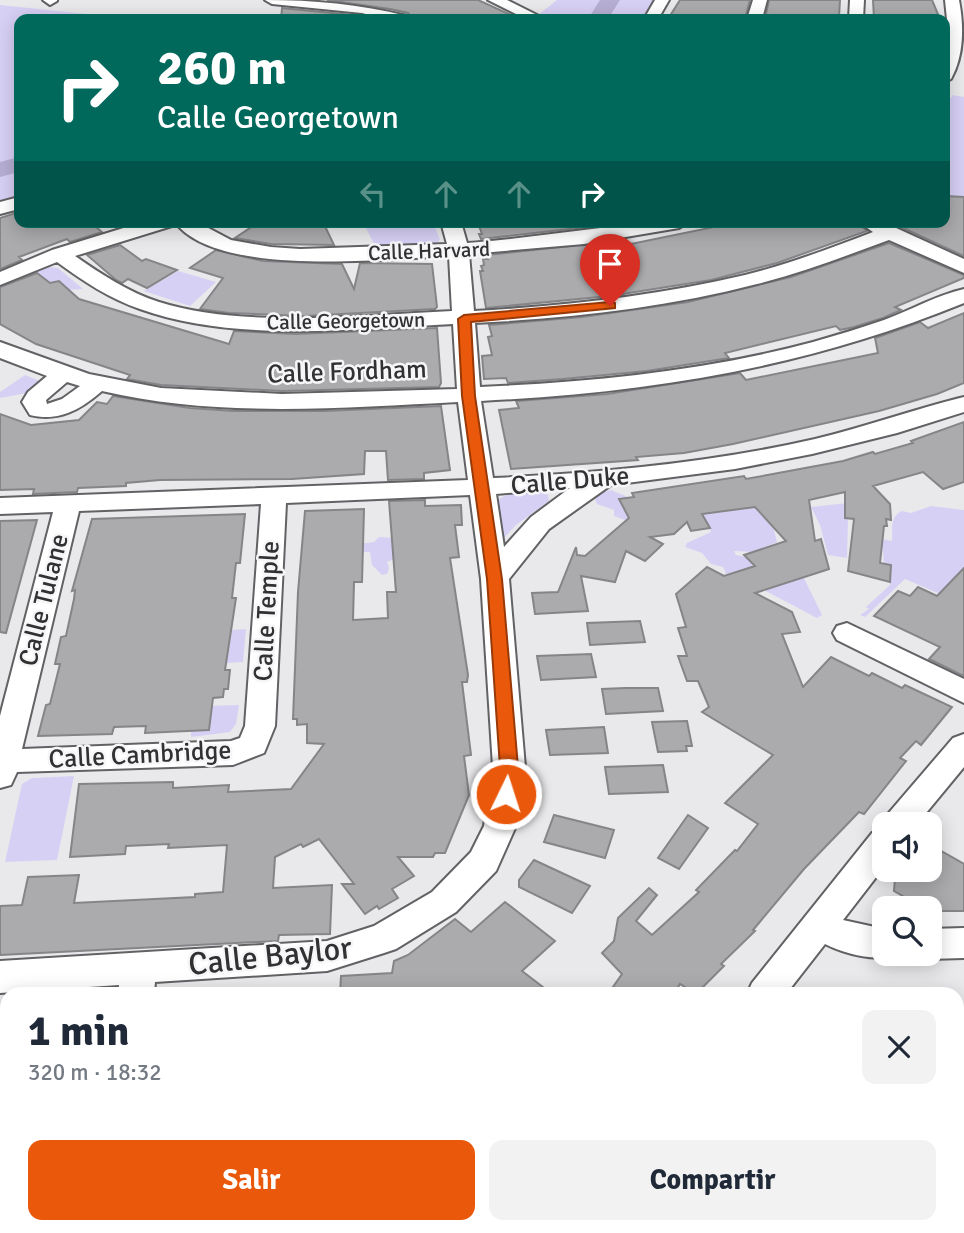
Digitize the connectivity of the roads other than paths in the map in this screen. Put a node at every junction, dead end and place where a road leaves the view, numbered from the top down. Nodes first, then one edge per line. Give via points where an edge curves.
1 (272, 0) edge
2 (495, 0) edge
3 (952, 0) edge
4 (382, 14) edge
5 (530, 14) edge
6 (950, 61) edge
7 (145, 228) edge
8 (190, 228) edge
9 (453, 228) edge
10 (648, 228) edge
11 (879, 228) edge
12 (889, 233) junction
13 (459, 250) junction
14 (59, 254) junction
15 (964, 267) edge
16 (0, 279) edge
17 (964, 295) edge
18 (464, 319) junction
19 (0, 349) edge
20 (63, 374) junction
21 (97, 383) junction
22 (469, 396) junction
23 (964, 404) edge
24 (605, 480) junction
25 (480, 487) junction
26 (274, 495) junction
27 (68, 504) junction
28 (0, 506) edge
29 (495, 579) junction
30 (847, 633) dead end
31 (964, 692) edge
32 (260, 726) joint
33 (964, 746) edge
34 (2, 769) edge
35 (908, 812) edge
36 (872, 858) edge
37 (821, 925) junction
38 (872, 942) edge
39 (964, 943) edge
40 (942, 944) edge
41 (0, 977) edge
42 (138, 981) edge
43 (771, 987) edge

1 - 4 street
2 - 5 street
3 - 6 street via 957,40
7 - 14 street
8 - 13 street, Calle Harvard via 229,245 271,254
9 - 13 street, Calle Baylor
10 - 13 street, Calle Harvard via 597,238
11 - 12 street
12 - 15 street
12 - 18 street, Calle Georgetown via 805,264 684,294 585,309
13 - 18 street, Calle Baylor
14 - 16 street
14 - 18 street, Calle Georgetown via 101,285 153,307 184,314 264,323
17 - 22 street, Calle Fordham via 891,326 838,342 697,374 573,390
18 - 22 street, Calle Baylor
19 - 20 street, Calle Fordham
20 - 21 street, Calle Fordham
20 - 21 street via 36,397 38,410 62,409
21 - 22 street, Calle Fordham via 149,394 242,403
22 - 25 street, Calle Baylor
23 - 24 street, Calle Duke via 839,440 742,461
24 - 25 street, Calle Duke
24 - 29 street via 534,526
25 - 26 street, Calle Duke
25 - 29 street, Calle Baylor
26 - 27 street, Calle Duke
26 - 32 street, Calle Temple
27 - 28 street, Calle Duke
27 - 34 street, Calle Tulane
29 - 42 street, Calle Baylor via 509,767 500,826 484,861 444,902 359,948
30 - 31 street
32 - 34 street, Calle Cambridge via 253,746 233,753
33 - 35 street
36 - 37 street
37 - 38 street via 845,937
37 - 43 street
39 - 40 street
41 - 42 street, Calle Baylor

